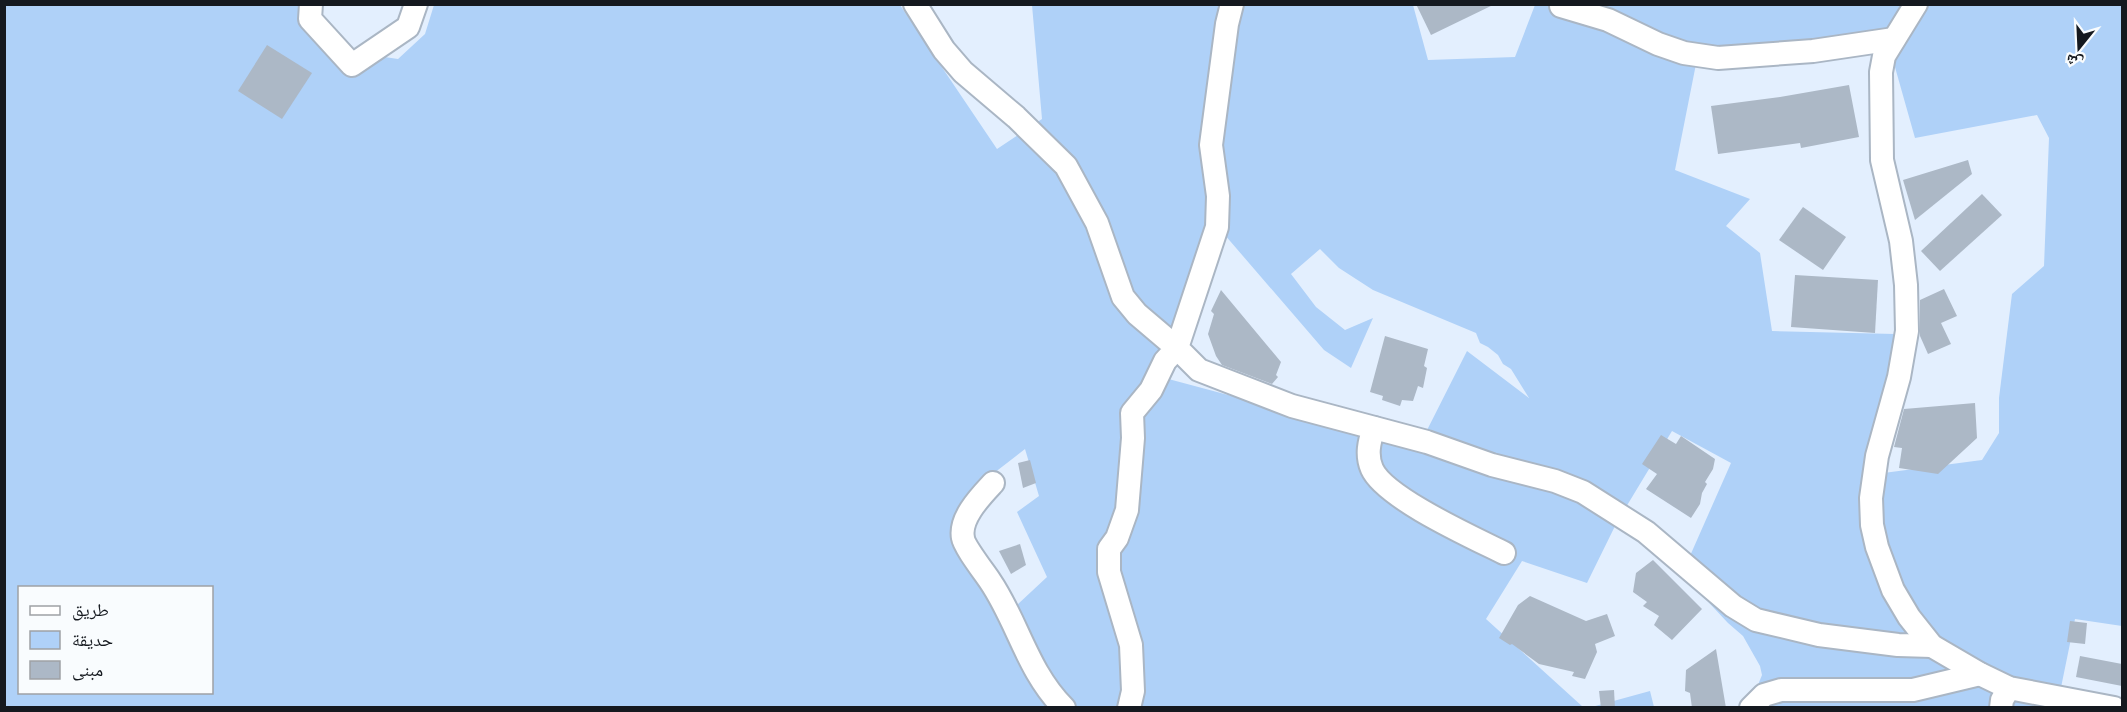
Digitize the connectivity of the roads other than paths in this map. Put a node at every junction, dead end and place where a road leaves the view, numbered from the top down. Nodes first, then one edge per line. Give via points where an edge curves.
1 (311, 4) edge
2 (416, 4) edge
3 (915, 4) edge
4 (1232, 4) edge
5 (1916, 4) edge
6 (1572, 5) edge
7 (1894, 39) junction
8 (1176, 348) junction
9 (1374, 428) junction
10 (993, 483) dead end
11 (1504, 553) dead end
12 (1932, 646) junction
13 (1980, 674) junction
14 (2005, 698) edge
15 (1064, 708) edge
16 (1129, 708) edge
17 (1750, 708) edge
18 (2114, 708) edge

1 - 2 street via 310,19 352,65 408,27
3 - 8 street via 963,72 1066,166 1097,224 1123,297
4 - 8 street via 1211,146 1218,196 1217,227
5 - 7 street
6 - 7 street via 1658,44 1718,58 1813,51
7 - 12 street via 1881,72 1882,160 1901,241 1907,331 1877,456 1872,525 1893,590
8 - 9 street via 1199,370 1242,388
8 - 16 street via 1132,413 1129,503 1121,529 1109,549 1109,572 1131,645 1133,691
9 - 11 street via 1369,455 1379,480 1416,508
9 - 12 street via 1583,492 1646,532 1756,620 1819,635
10 - 15 street via 964,521 963,539 1003,600 1031,663
12 - 13 street
13 - 14 street
13 - 17 street via 1913,690 1781,690 1764,695
14 - 18 street

